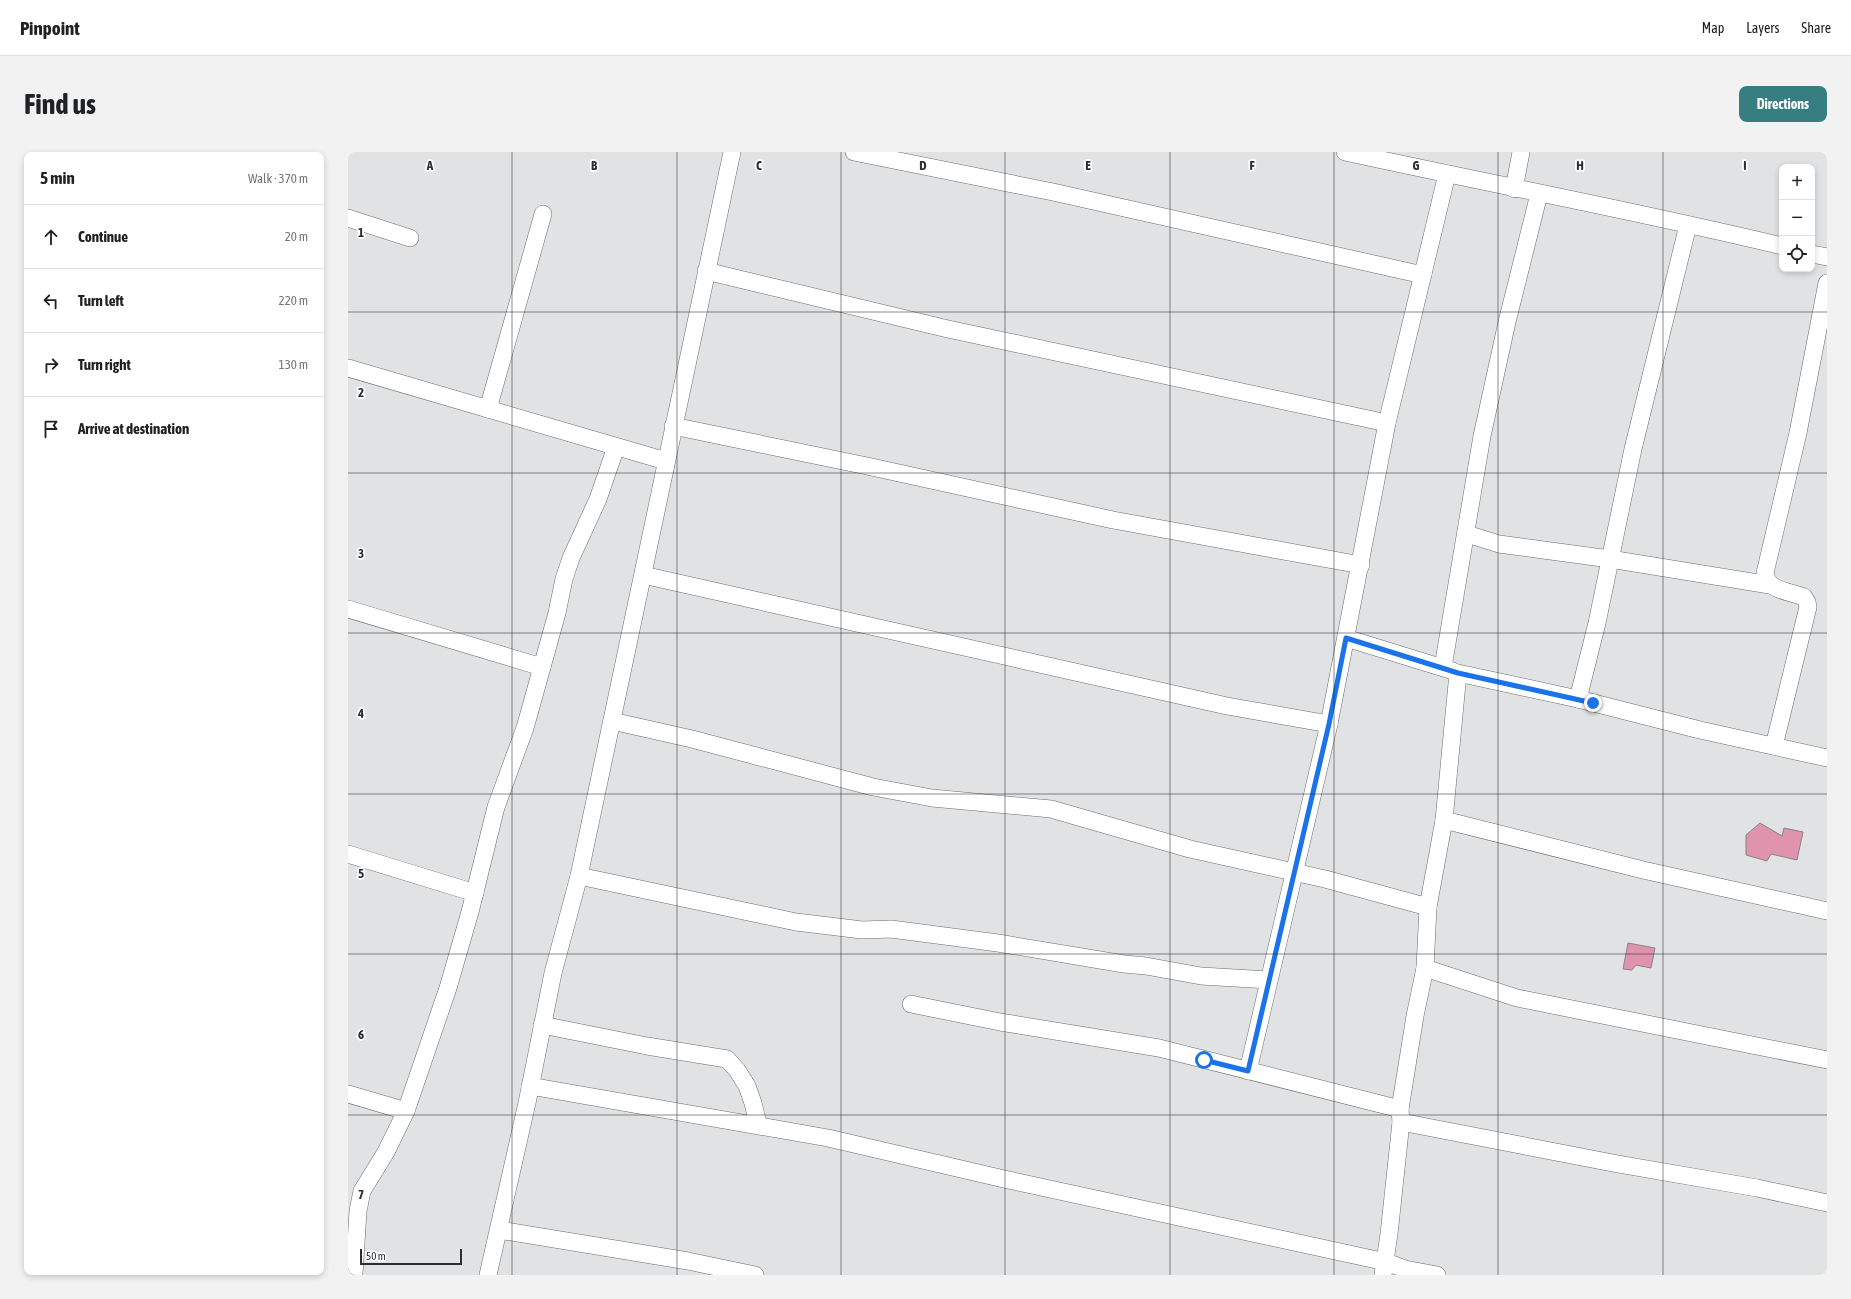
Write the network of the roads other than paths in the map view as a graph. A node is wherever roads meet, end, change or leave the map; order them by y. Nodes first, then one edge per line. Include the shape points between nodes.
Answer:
1 (732, 152) edge
2 (854, 152) edge
3 (1346, 152) edge
4 (1521, 152) edge
5 (1447, 174) junction
6 (1514, 189) junction
7 (1540, 194) junction
8 (543, 214) dead end
9 (348, 218) edge
10 (1688, 225) junction
11 (410, 238) dead end
12 (1779, 245) edge
13 (1815, 255) edge
14 (1827, 257) edge
15 (706, 271) junction
16 (1423, 275) junction
17 (1827, 283) edge
18 (348, 368) edge
19 (488, 409) junction
20 (1388, 423) junction
21 (673, 426) junction
22 (616, 447) junction
23 (666, 461) junction
24 (1467, 534) junction
25 (1610, 559) junction
26 (1361, 565) junction
27 (643, 575) junction
28 (1770, 586) junction
29 (348, 608) edge
30 (1346, 638) junction
31 (542, 667) junction
32 (1451, 670) junction
33 (1578, 699) junction
34 (612, 721) junction
35 (1329, 724) junction
36 (1774, 746) junction
37 (1827, 758) edge
38 (1444, 820) junction
39 (348, 854) edge
40 (1294, 872) junction
41 (579, 876) junction
42 (475, 893) junction
43 (1428, 906) junction
44 (1827, 911) edge
45 (1425, 968) junction
46 (1269, 980) junction
47 (911, 1004) dead end
48 (542, 1025) junction
49 (1827, 1060) edge
50 (1248, 1071) junction
51 (530, 1086) junction
52 (348, 1094) edge
53 (406, 1111) junction
54 (1400, 1116) junction
55 (758, 1124) junction
56 (1827, 1203) edge
57 (499, 1230) junction
58 (1385, 1268) edge
59 (354, 1275) edge
60 (488, 1275) edge
61 (755, 1275) edge
62 (1437, 1275) edge

1 - 15 street
2 - 16 street via 1076,197
3 - 5 street
4 - 6 street
5 - 6 street
5 - 16 street
6 - 7 street
7 - 10 street
7 - 24 street via 1507,322 1484,428
8 - 19 street
9 - 11 street
10 - 12 street
10 - 25 street
13 - 14 street
15 - 20 street via 948,329
15 - 21 street
16 - 20 street
17 - 28 street via 1798,433 1765,573
18 - 19 street
19 - 22 street
20 - 26 street
21 - 23 street
21 - 26 street via 1113,520
22 - 23 street
22 - 31 street via 598,499 566,572
23 - 27 street
24 - 25 street via 1499,544
24 - 32 street
25 - 28 street
25 - 33 street
26 - 30 street
27 - 34 street
27 - 35 street via 1227,706
28 - 36 street via 1804,597 1808,607
29 - 31 street
30 - 32 street
30 - 35 street
31 - 42 street via 525,728 496,807
32 - 33 street
32 - 38 street
33 - 36 street
34 - 40 street via 692,739 873,787 932,798 1051,809 1190,849
34 - 41 street
35 - 40 street
36 - 37 street
38 - 43 street
38 - 44 street via 1651,872
39 - 42 street
40 - 43 street
40 - 46 street
41 - 46 street via 796,922 862,930 891,929 998,942 1201,976
41 - 48 street via 553,972
42 - 53 street via 448,988
43 - 45 street
45 - 49 street via 1517,998
45 - 54 street
46 - 50 street
47 - 50 street via 1000,1022 1159,1048
48 - 51 street
48 - 55 street via 727,1059 747,1086
50 - 54 street
51 - 55 street via 694,1116
51 - 57 street
52 - 53 street
53 - 59 street via 386,1152 362,1191 358,1211
54 - 56 street via 1618,1164
54 - 58 street
55 - 58 street via 828,1138
57 - 60 street
57 - 61 street via 688,1261
58 - 62 street via 1405,1268

